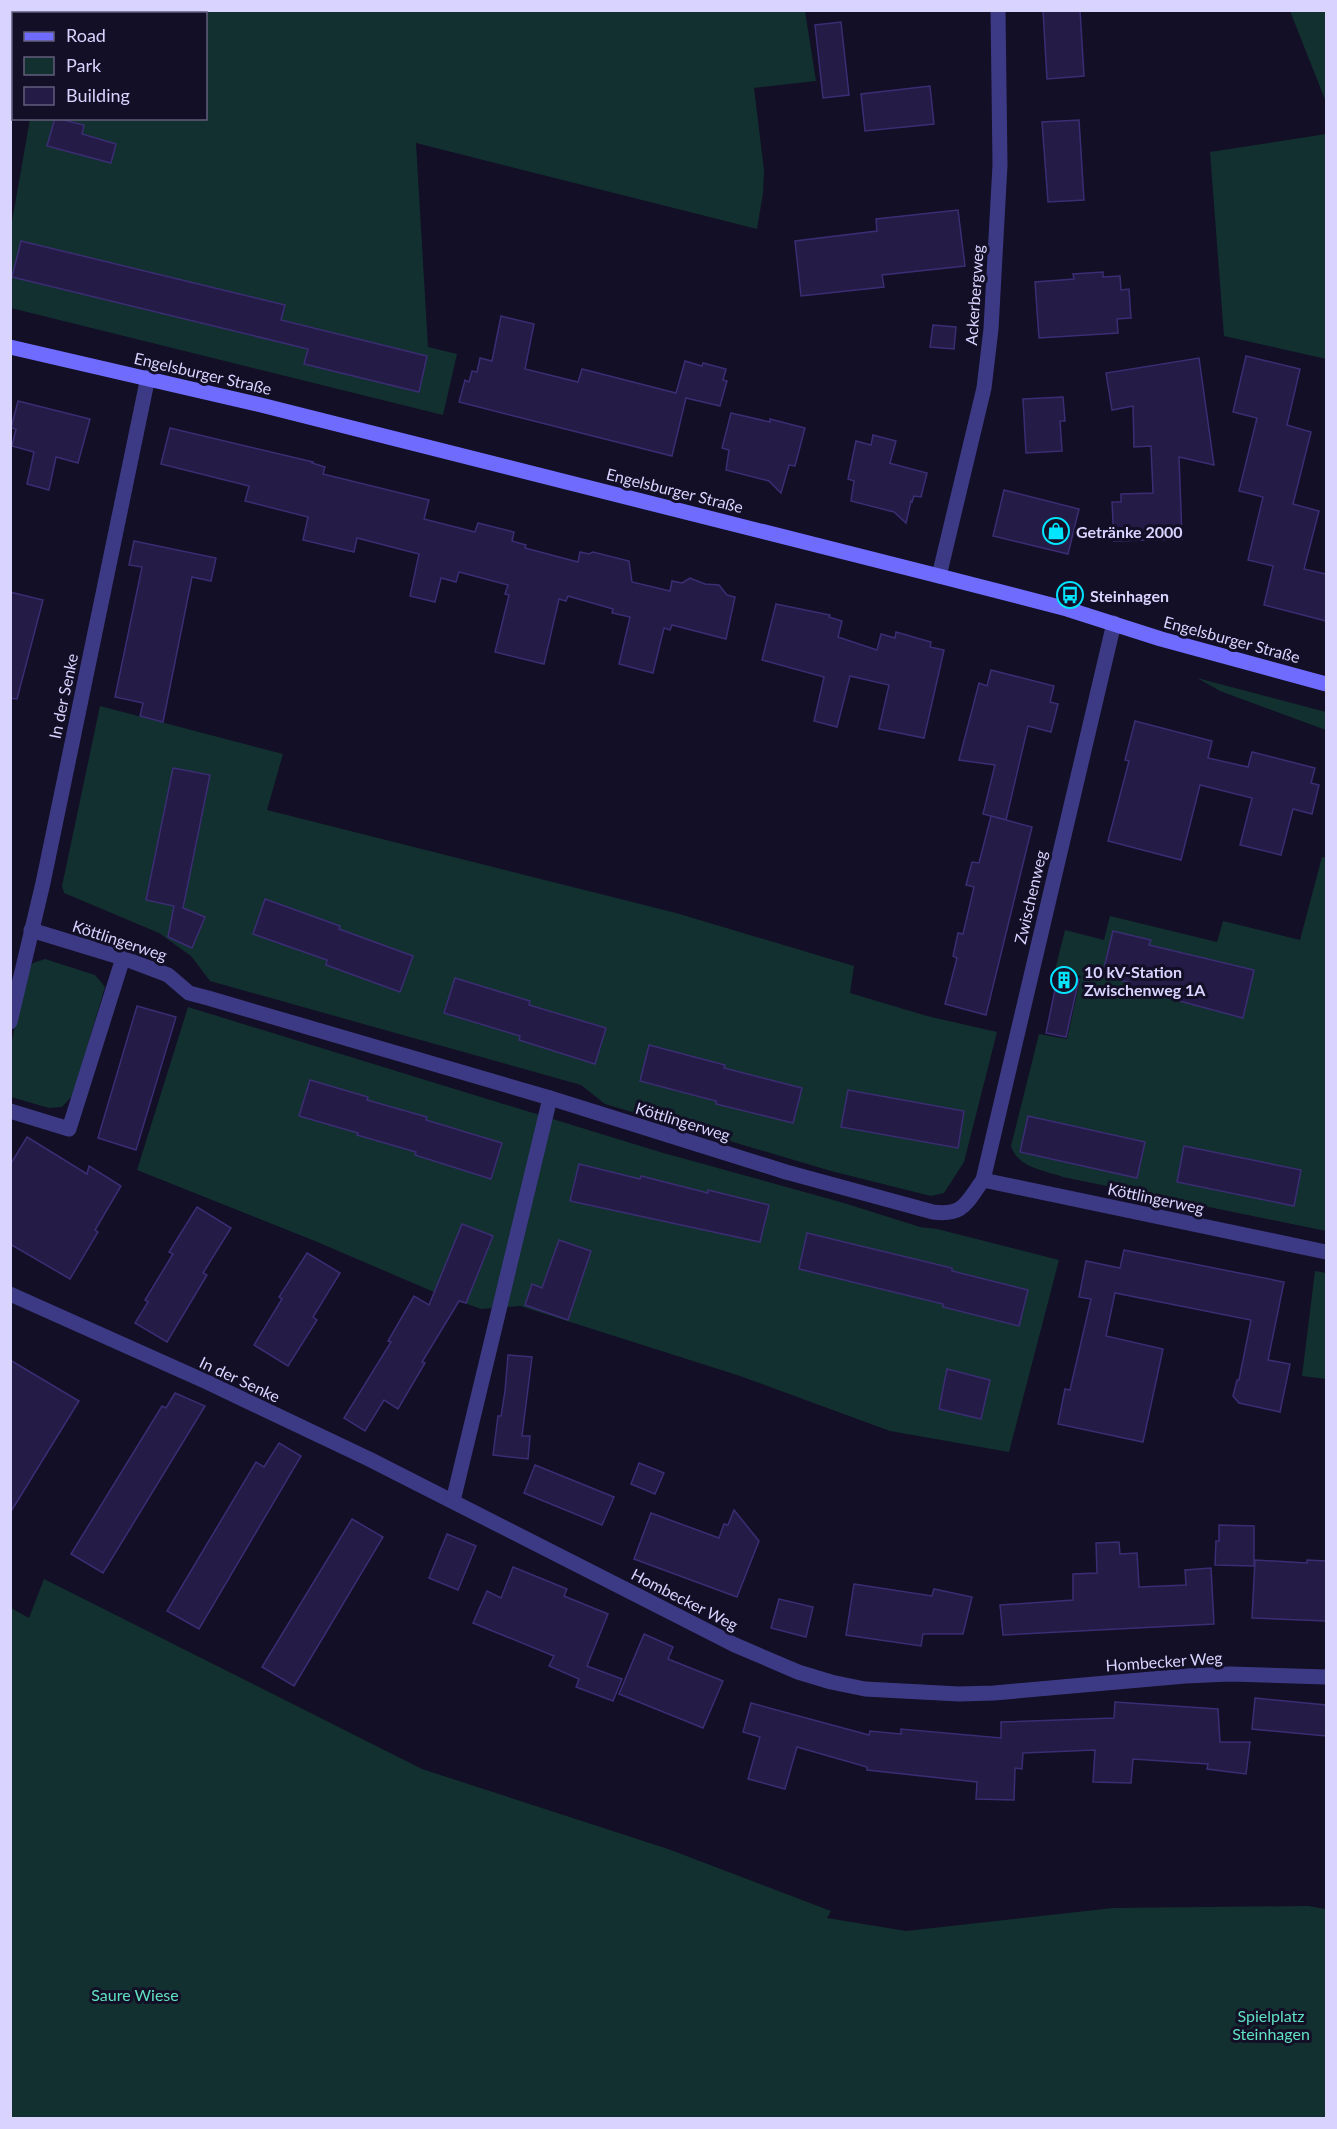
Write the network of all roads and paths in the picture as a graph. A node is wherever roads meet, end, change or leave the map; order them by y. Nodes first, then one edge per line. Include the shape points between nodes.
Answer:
1 (998, 10) edge
2 (10, 347) edge
3 (147, 377) junction
4 (939, 576) junction
5 (1114, 622) junction
6 (1326, 684) edge
7 (31, 930) junction
8 (123, 958) junction
9 (10, 1022) edge
10 (550, 1098) junction
11 (10, 1111) edge
12 (983, 1180) junction
13 (1326, 1251) edge
14 (10, 1294) edge
15 (453, 1501) junction
16 (1326, 1677) edge

1 - 4 street, Ackerbergweg via 1000,165 988,352 984,388
2 - 3 street, Engelsburger Straße
3 - 4 street, Engelsburger Straße
3 - 7 street, In der Senke
4 - 5 street, Engelsburger Straße
5 - 6 street, Engelsburger Straße via 1161,639
5 - 12 street, Zwischenweg
7 - 8 street, Köttlingerweg
7 - 9 street, In der Senke
8 - 10 street, Köttlingerweg via 168,975 189,993
8 - 11 street via 69,1129
10 - 12 street, Köttlingerweg via 786,1172 933,1212 948,1214 962,1208
10 - 15 street
12 - 13 street, Köttlingerweg
14 - 15 street, In der Senke via 229,1393
15 - 16 street, Hombecker Weg via 735,1645 798,1672 853,1687 959,1694 1219,1675

